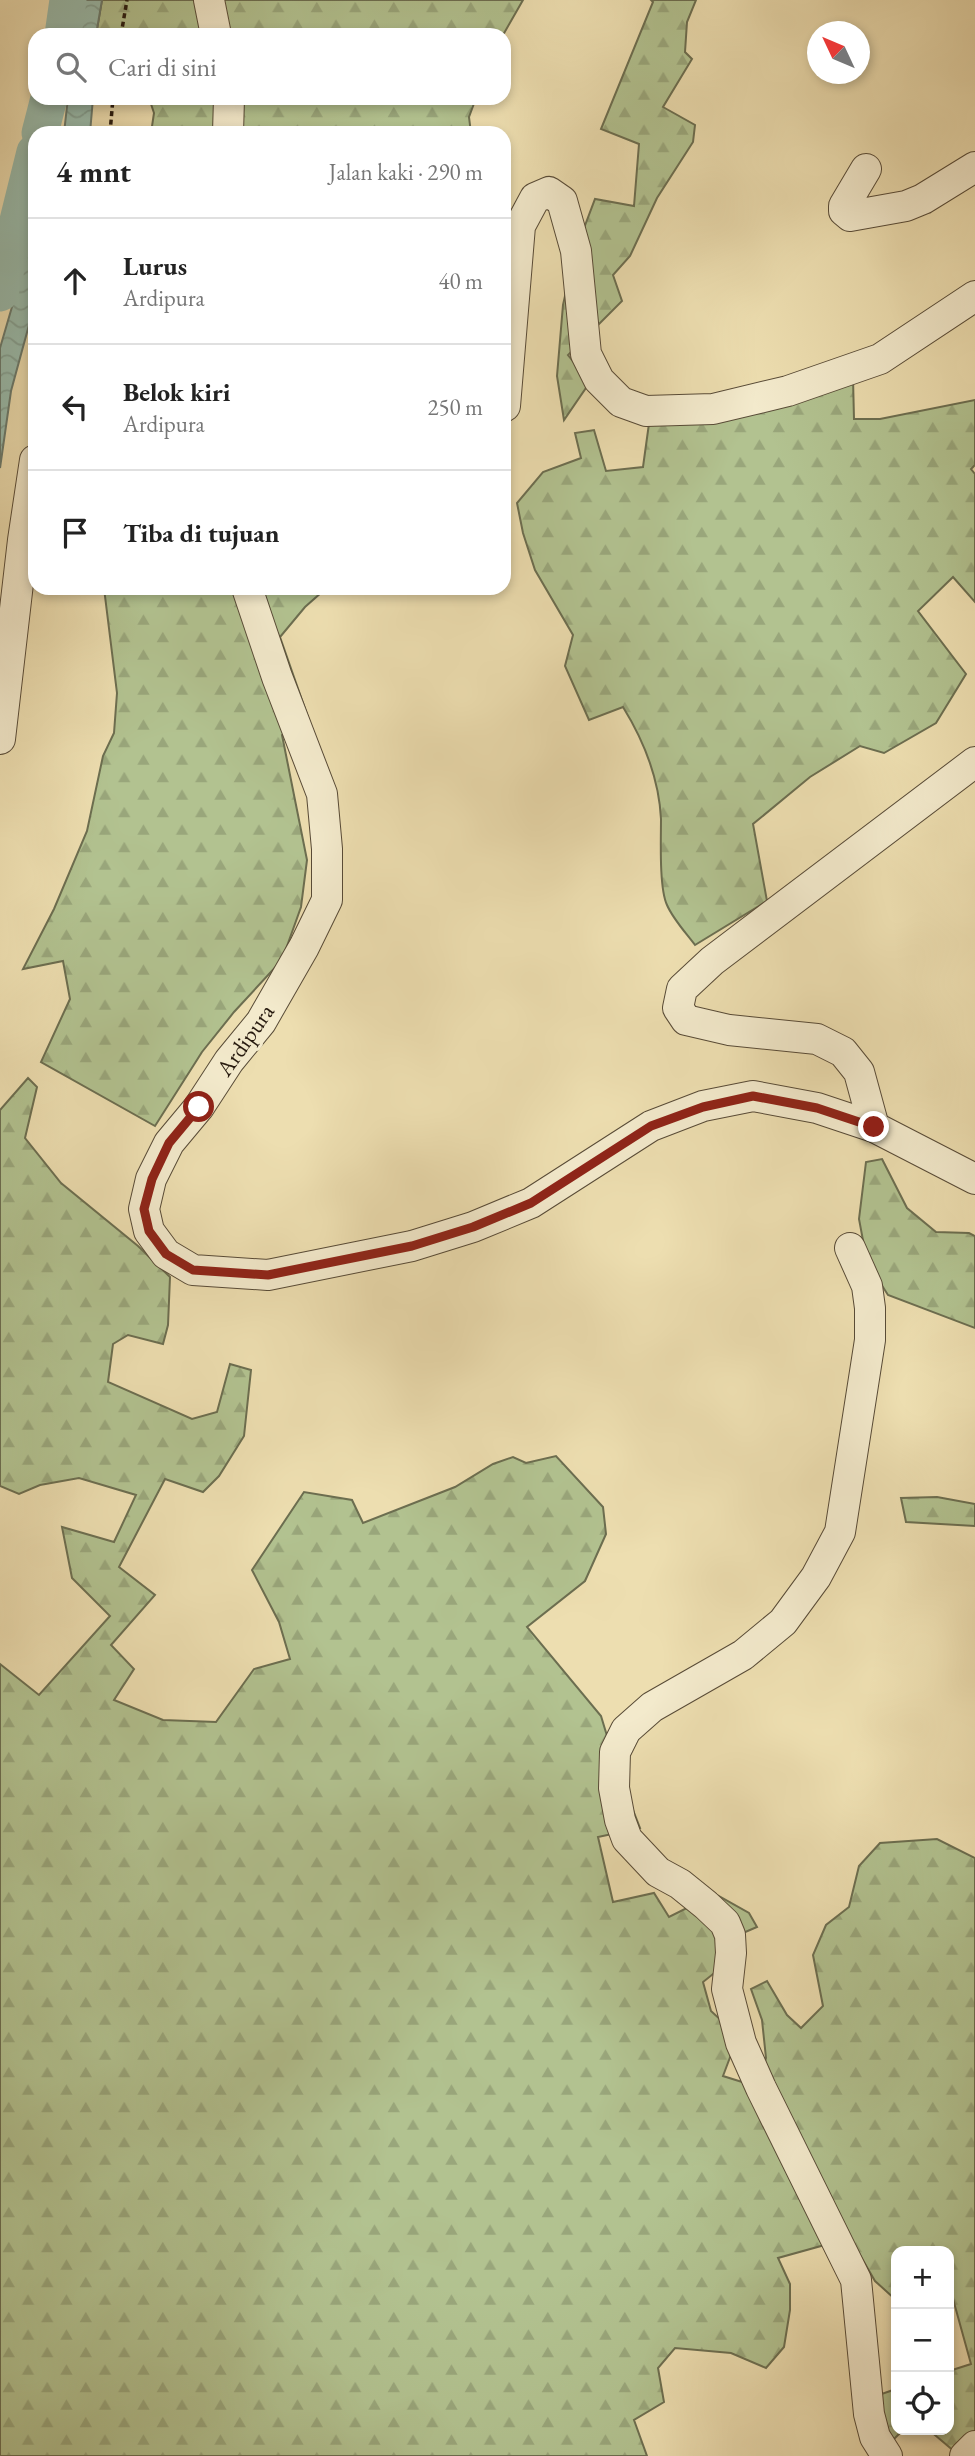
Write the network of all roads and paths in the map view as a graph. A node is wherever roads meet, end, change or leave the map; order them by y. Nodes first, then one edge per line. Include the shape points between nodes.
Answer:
1 (127, 0) edge
2 (209, 0) edge
3 (122, 28) edge
4 (215, 28) edge
5 (112, 105) edge
6 (229, 105) edge
7 (111, 126) edge
8 (228, 126) edge
9 (975, 167) edge
10 (866, 169) dead end
11 (975, 296) edge
12 (511, 334) edge
13 (28, 507) edge
14 (249, 595) edge
15 (7, 622) edge
16 (0, 739) edge
17 (975, 762) edge
18 (874, 1127) junction
19 (975, 1179) edge
20 (850, 1248) dead end
21 (975, 2446) edge
22 (887, 2456) edge
23 (965, 2456) edge

1 - 3 path
2 - 4 street
5 - 7 path
6 - 8 street
9 - 10 street via 923,199 850,216 844,206
11 - 12 street via 880,359 788,391 713,409 646,411 621,402 599,380 586,355 576,251 562,201 549,192 535,198 520,226
13 - 15 street
14 - 18 street, Ardipura via 322,794 327,900 261,1023 169,1143 152,1179 144,1209 149,1231 166,1254 193,1270 268,1275 412,1246 531,1203 651,1126 703,1107 753,1096 817,1108
15 - 16 street
17 - 18 street via 712,961 682,989 678,1008 686,1020 729,1030 817,1039 843,1052 859,1072
18 - 19 street, Ardipura
20 - 22 street via 867,1286 870,1340 840,1532 816,1577 783,1622 743,1655 652,1707 626,1730 615,1752 614,1788 628,1839 658,1872 680,1884 725,1923 730,1935 727,1989 741,2043 856,2280 869,2414 875,2437
21 - 23 street

